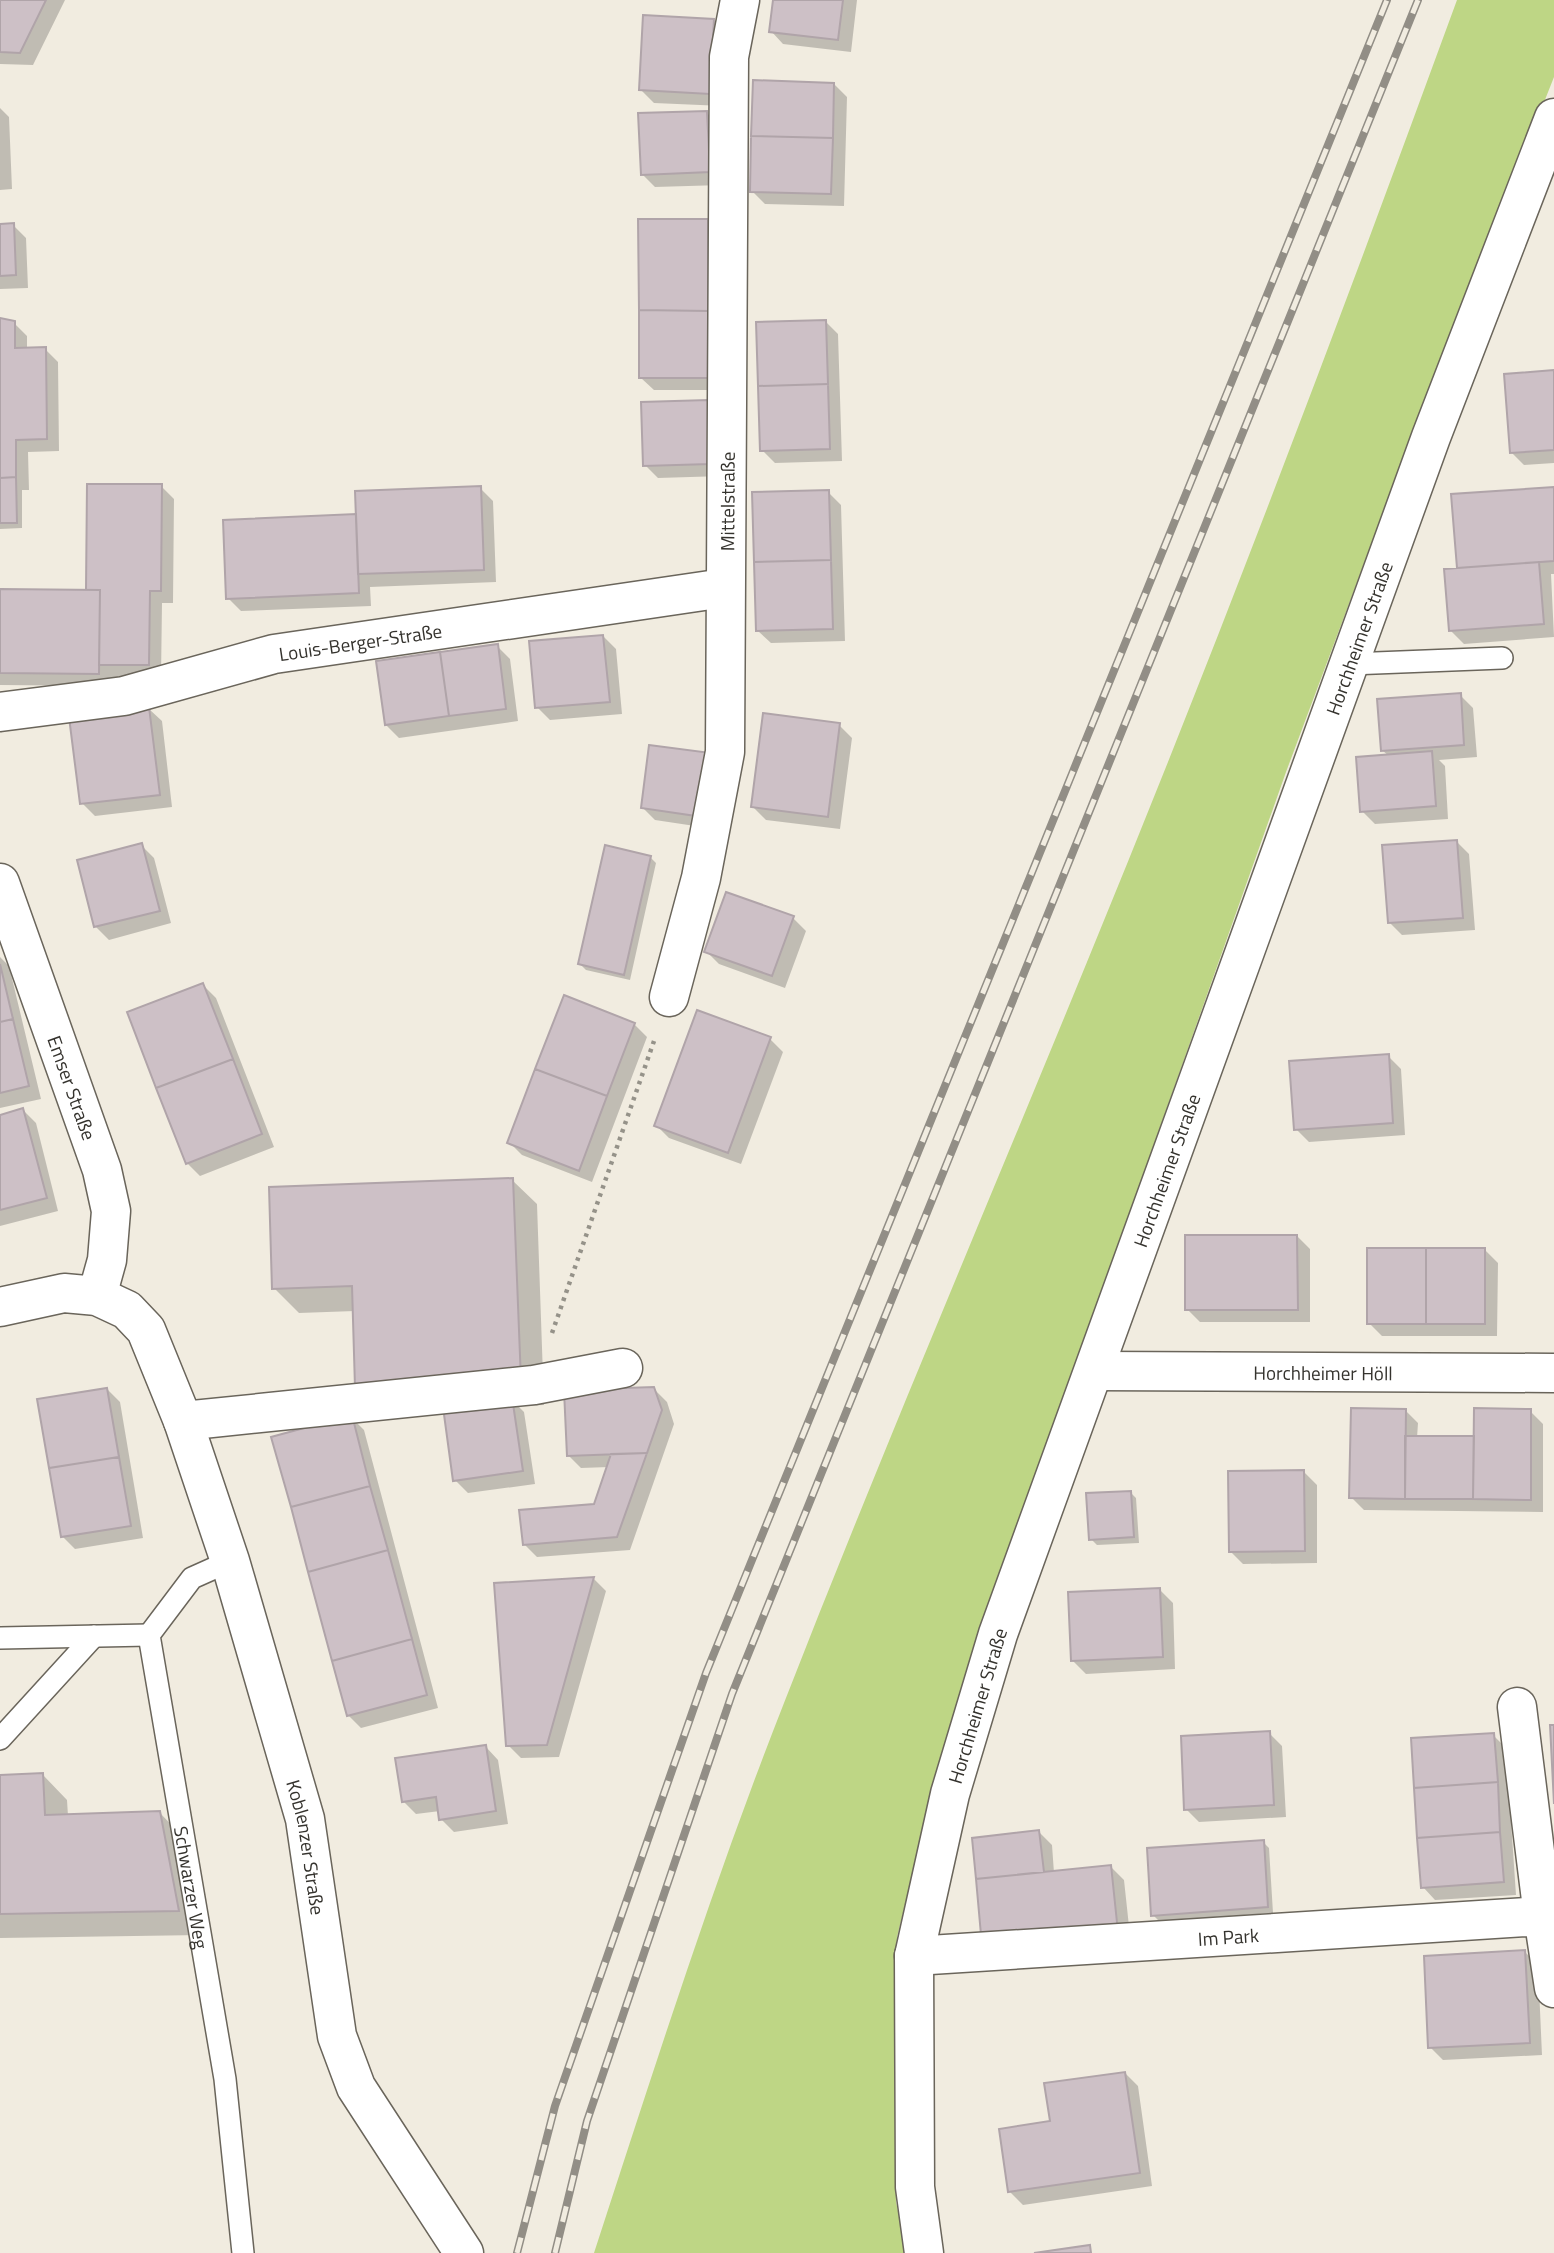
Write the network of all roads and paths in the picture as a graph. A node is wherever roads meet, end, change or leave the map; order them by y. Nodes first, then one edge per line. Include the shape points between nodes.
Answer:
1 (740, 0) edge
2 (1554, 118) edge
3 (724, 588) junction
4 (1502, 658) dead end
5 (1350, 664) junction
6 (0, 712) edge
7 (0, 883) edge
8 (669, 997) joint
9 (97, 1296) junction
10 (0, 1307) edge
11 (623, 1368) dead end
12 (1094, 1371) junction
13 (1554, 1374) edge
14 (534, 1385) junction
15 (183, 1421) junction
16 (230, 1561) junction
17 (149, 1635) junction
18 (94, 1636) junction
19 (0, 1638) edge
20 (1517, 1707) dead end
21 (0, 1739) edge
22 (1543, 1916) junction
23 (914, 1956) junction
24 (1554, 1988) edge
25 (243, 2253) edge
26 (464, 2253) edge
27 (924, 2253) edge

1 - 3 street, Mittelstraße via 729,57
2 - 5 street, Horchheimer Straße via 1431,437
3 - 6 street, Louis-Berger-Straße via 274,654 124,696
3 - 8 street, Mittelstraße via 725,752 701,878
4 - 5 lane
5 - 12 street, Horchheimer Straße
7 - 9 street, Emser Straße via 102,1170 111,1211 107,1259
8 - 14 path
9 - 10 street via 64,1293
9 - 15 street, Koblenzer Straße via 127,1310 146,1330
11 - 14 street
12 - 13 street, Horchheimer Höll
12 - 23 street, Horchheimer Straße via 998,1634 950,1794
14 - 15 street
15 - 16 street, Koblenzer Straße
16 - 17 lane via 192,1578
16 - 26 street, Koblenzer Straße via 305,1819 337,2036 356,2087
17 - 18 lane
17 - 25 lane, Schwarzer Weg via 225,2079
18 - 19 lane
18 - 21 lane
20 - 22 street
22 - 23 street, Im Park
22 - 24 street
23 - 27 street, Horchheimer Straße via 915,2187

